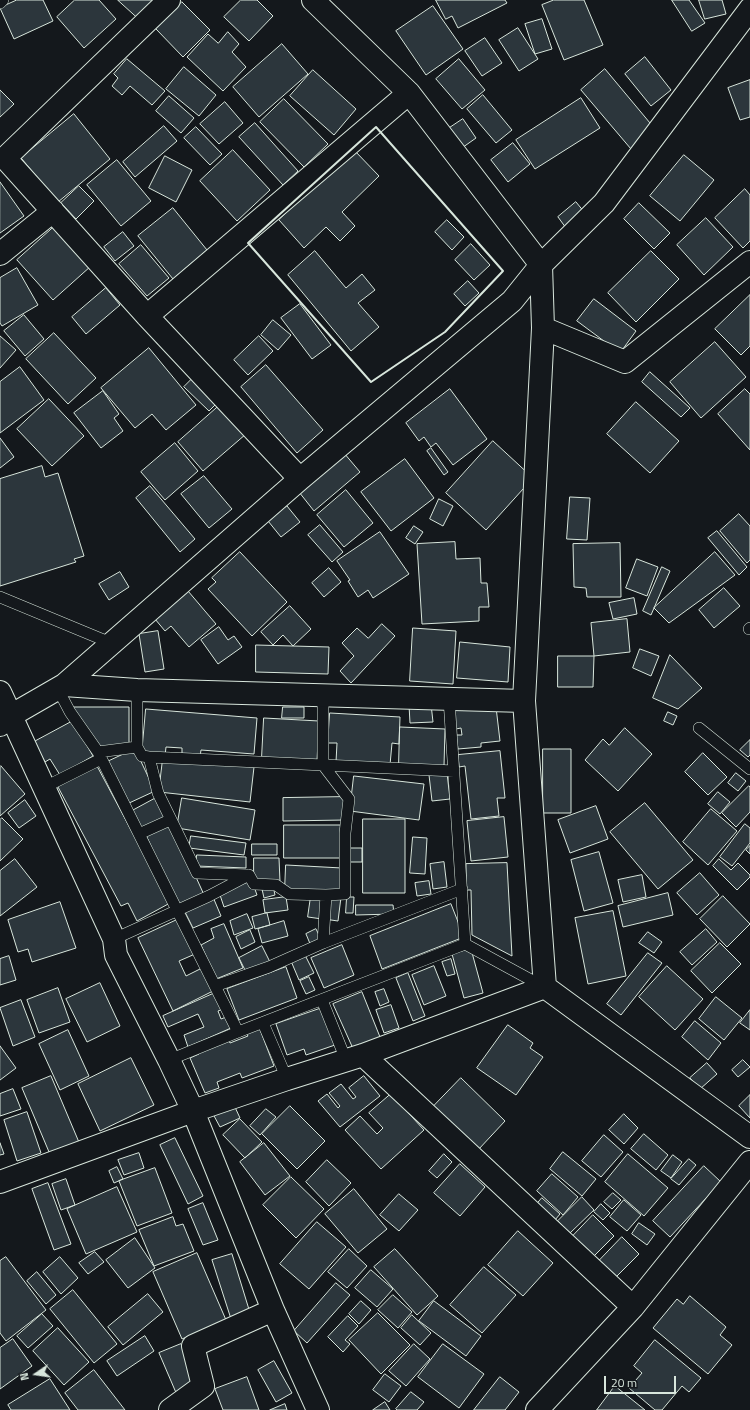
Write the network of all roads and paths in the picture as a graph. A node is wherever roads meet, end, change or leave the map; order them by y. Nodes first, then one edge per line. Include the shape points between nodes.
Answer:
1 (3, 0) edge
2 (169, 0) edge
3 (313, 0) edge
4 (0, 3) edge
5 (750, 9) edge
6 (409, 92) junction
7 (54, 211) junction
8 (0, 254) edge
9 (750, 262) edge
10 (541, 265) junction
11 (147, 316) junction
12 (543, 328) junction
13 (300, 479) junction
14 (0, 597) edge
15 (111, 643) junction
16 (64, 685) junction
17 (137, 690) junction
18 (0, 692) edge
19 (323, 695) junction
20 (449, 699) junction
21 (524, 701) junction
22 (6, 720) edge
23 (699, 728) dead end
24 (137, 747) junction
25 (100, 756) junction
26 (149, 757) junction
27 (323, 765) junction
28 (750, 769) edge
29 (454, 771) junction
30 (45, 787) junction
31 (170, 820) junction
32 (139, 834) junction
33 (249, 875) junction
34 (462, 889) junction
35 (326, 895) junction
36 (178, 911) junction
37 (114, 939) junction
38 (323, 943) junction
39 (465, 944) junction
40 (215, 986) junction
41 (545, 988) junction
42 (322, 1000) junction
43 (263, 1023) junction
44 (238, 1032) junction
45 (354, 1057) junction
46 (169, 1060) junction
47 (286, 1079) junction
48 (192, 1111) junction
49 (750, 1137) edge
50 (750, 1162) edge
51 (0, 1182) edge
52 (632, 1307) junction
53 (273, 1310) junction
54 (170, 1410) edge
55 (318, 1410) edge
56 (537, 1410) edge

1 - 4 lane
2 - 7 street via 5,158
3 - 6 street
5 - 10 street via 604,203
6 - 10 street
6 - 11 street
7 - 8 street
7 - 11 street
9 - 12 street via 625,362
10 - 12 street
10 - 13 street via 512,301
11 - 13 street
12 - 21 street
13 - 15 street
14 - 15 lane
15 - 16 street
16 - 17 street
16 - 22 street
16 - 25 lane via 60,696
17 - 19 street
17 - 24 lane
18 - 22 street
19 - 20 street
19 - 27 lane
20 - 21 street
20 - 29 lane
21 - 41 street
22 - 30 street
23 - 28 lane
24 - 25 lane
24 - 26 lane via 142,756
25 - 30 lane
25 - 32 lane
26 - 27 lane
26 - 31 lane via 158,793
27 - 29 lane
27 - 35 lane via 349,799 345,833 345,894
29 - 34 lane
30 - 37 street
31 - 32 lane
31 - 33 lane via 197,873
32 - 36 lane
33 - 35 lane via 254,884 276,885 289,894
33 - 36 lane
34 - 38 lane
34 - 39 lane
35 - 38 lane
36 - 37 lane
36 - 40 lane
37 - 46 street via 116,955
38 - 40 lane via 269,967
39 - 41 lane
39 - 42 lane
40 - 44 lane
41 - 45 street
41 - 49 street
42 - 43 lane
42 - 45 lane
43 - 44 lane
43 - 47 lane
44 - 46 lane
45 - 47 street
45 - 52 street
46 - 48 street
47 - 48 street
48 - 51 street
48 - 53 street
50 - 52 street
52 - 56 street
53 - 54 street via 193,1346 203,1386
53 - 55 street

